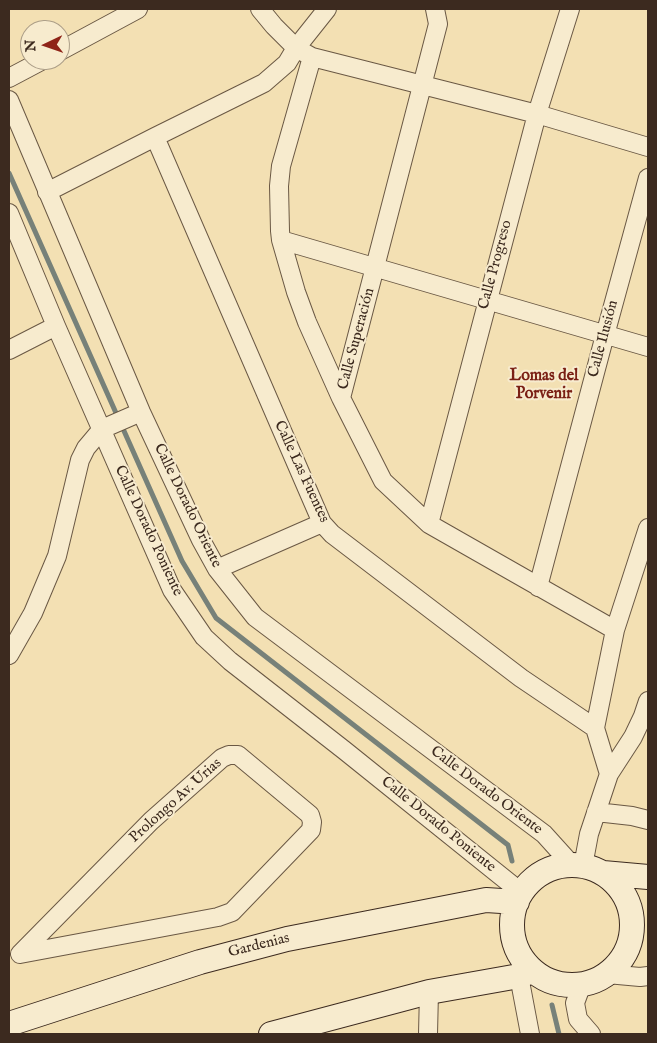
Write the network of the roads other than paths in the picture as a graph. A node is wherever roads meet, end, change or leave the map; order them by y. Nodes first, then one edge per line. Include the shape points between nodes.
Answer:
1 (138, 9) edge
2 (260, 9) edge
3 (327, 9) edge
4 (435, 9) edge
5 (570, 9) edge
6 (70, 46) edge
7 (296, 48) junction
8 (312, 57) junction
9 (24, 70) edge
10 (9, 78) edge
11 (422, 84) junction
12 (9, 100) edge
13 (537, 114) junction
14 (155, 137) junction
15 (648, 147) edge
16 (648, 178) edge
17 (47, 192) junction
18 (9, 213) edge
19 (282, 240) junction
20 (375, 268) junction
21 (487, 300) junction
22 (56, 326) junction
23 (605, 335) junction
24 (648, 347) edge
25 (9, 350) edge
26 (341, 398) junction
27 (136, 414) junction
28 (105, 428) junction
29 (322, 523) junction
30 (429, 524) junction
31 (648, 528) edge
32 (217, 569) junction
33 (538, 587) junction
34 (615, 630) junction
35 (9, 655) edge
36 (648, 701) edge
37 (595, 728) junction
38 (608, 774) junction
39 (596, 812) junction
40 (648, 820) edge
41 (586, 868) junction
42 (648, 877) edge
43 (520, 897) junction
44 (648, 934) edge
45 (14, 956) edge
46 (614, 968) junction
47 (526, 974) junction
48 (648, 976) edge
49 (582, 984) junction
50 (429, 992) junction
51 (9, 1024) edge
52 (271, 1034) edge
53 (428, 1034) edge
54 (530, 1034) edge
55 (591, 1034) edge

1 - 6 street
2 - 7 street
3 - 7 street
4 - 11 street, Calle Superación via 438,24
5 - 13 street, Calle Progreso
7 - 8 street
7 - 14 street via 287,63 264,83
8 - 11 street
8 - 19 street via 281,166 279,210
9 - 10 street
11 - 13 street
11 - 20 street, Calle Superación
12 - 17 street, Calle Dorado Oriente
13 - 15 street
13 - 21 street, Calle Progreso
14 - 17 street
14 - 29 street, Calle Las Fuentes
16 - 23 street, Calle Ilusión
17 - 27 street, Calle Dorado Oriente
18 - 22 street, Calle Dorado Poniente
19 - 20 street
19 - 26 street via 307,322
20 - 21 street
20 - 26 street, Calle Superación
21 - 23 street
21 - 30 street, Calle Progreso
22 - 25 street
22 - 28 street, Calle Dorado Poniente
23 - 24 street
23 - 33 street, Calle Ilusión
26 - 30 street, Calle Superación via 383,481
27 - 28 street
27 - 32 street, Calle Dorado Oriente
28 - 35 street via 86,448 80,460 57,556 33,613
28 - 43 street, Calle Dorado Poniente via 172,590 204,637
29 - 32 street
29 - 37 street, Calle Las Fuentes via 332,534 521,678
30 - 33 street, Calle Superación
31 - 34 street
32 - 41 street, Calle Dorado Oriente via 255,617
33 - 34 street, Calle Superación
34 - 37 street
36 - 38 street via 632,737
37 - 38 street
38 - 39 street
39 - 40 street
39 - 41 street via 588,834
41 - 42 street
41 - 43 street via 562,866 543,873 528,885
41 - 46 street via 617,885 627,900 632,918 631,936
43 - 47 street via 512,922 515,944
43 - 51 street, Gardenias via 486,900 287,939 200,962
44 - 46 street
45 - 45 street, Prolongo Av. Urias via 227,915 311,830 310,815 238,754 222,758 151,821
46 - 48 street via 640,977
46 - 49 street
47 - 49 street via 565,985
47 - 50 street
47 - 54 street
49 - 55 street via 574,1003 578,1020
50 - 52 street
50 - 53 street

